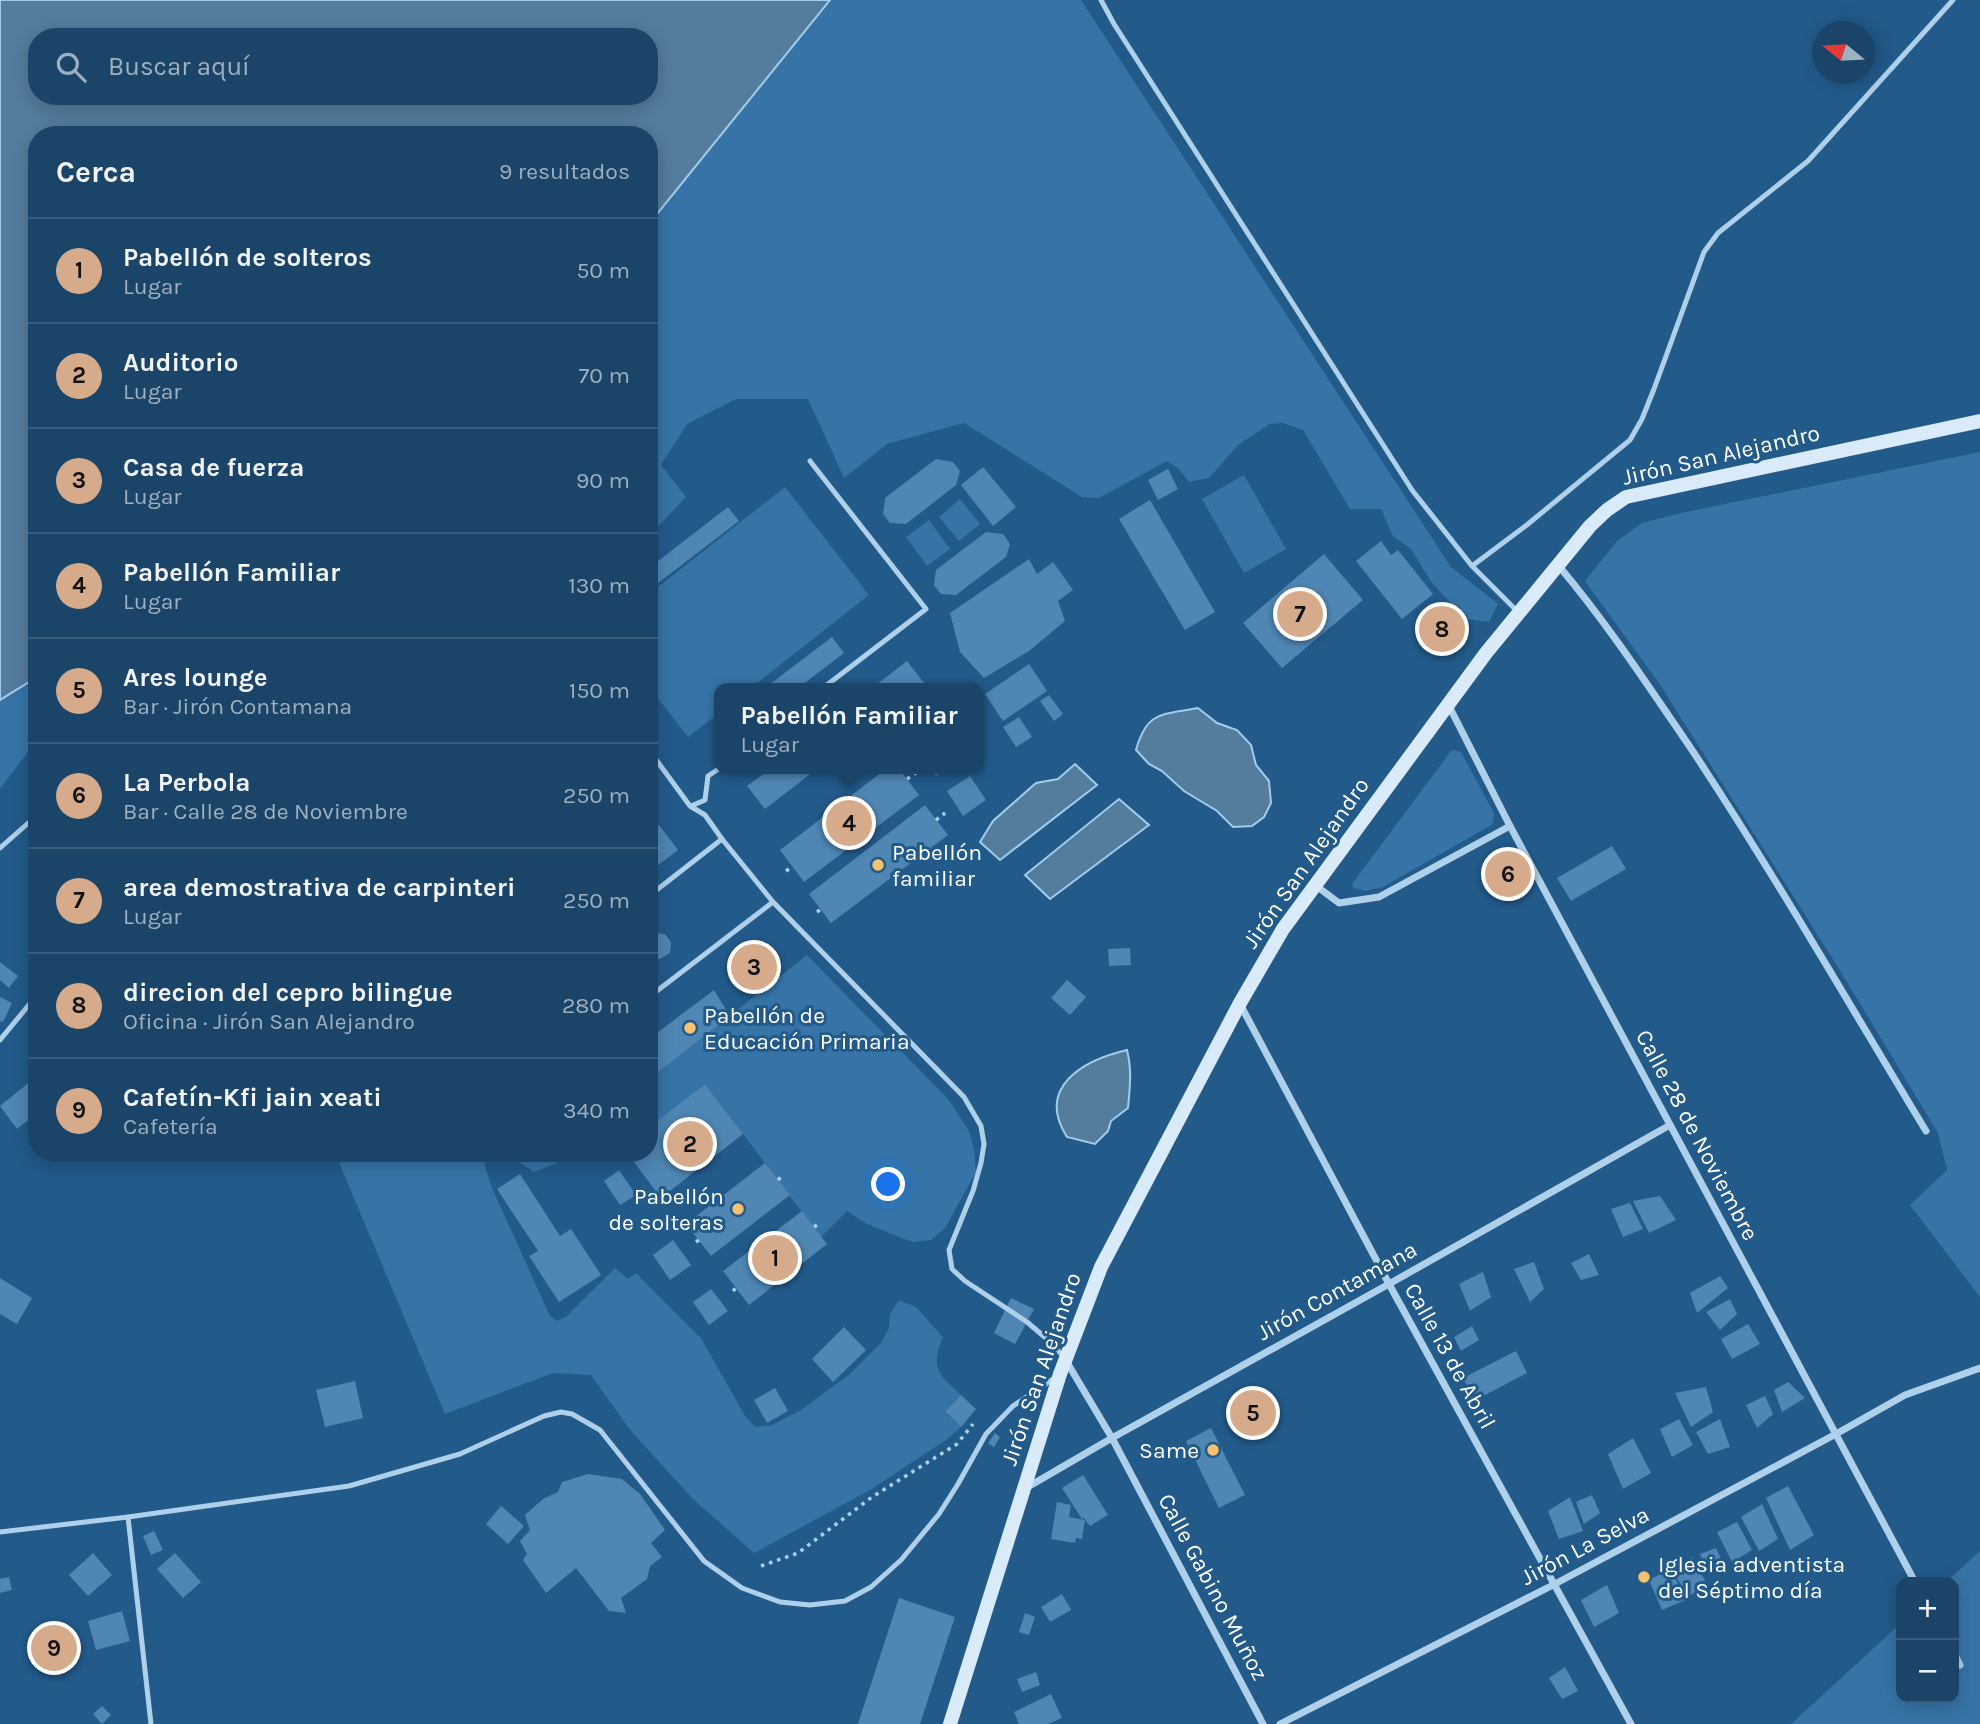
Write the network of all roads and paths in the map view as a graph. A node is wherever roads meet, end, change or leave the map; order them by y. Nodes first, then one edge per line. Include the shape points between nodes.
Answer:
1 (1101, 0) edge
2 (1953, 0) edge
3 (1980, 421) edge
4 (810, 461) dead end
5 (1558, 565) junction
6 (1472, 566) junction
7 (1519, 613) junction
8 (828, 683) edge
9 (1448, 705) junction
10 (658, 762) edge
11 (714, 772) edge
12 (914, 774) edge
13 (907, 779) dead end
14 (690, 806) junction
15 (945, 813) dead end
16 (936, 820) dead end
17 (28, 823) edge
18 (1510, 826) junction
19 (722, 839) junction
20 (0, 848) edge
21 (792, 867) dead end
22 (786, 871) dead end
23 (1315, 886) junction
24 (658, 889) edge
25 (773, 902) junction
26 (658, 989) edge
27 (1240, 1003) junction
28 (28, 1006) edge
29 (0, 1040) edge
30 (1670, 1125) junction
31 (1926, 1131) dead end
32 (1389, 1284) junction
33 (1065, 1358) junction
34 (1980, 1368) edge
35 (1060, 1374) junction
36 (972, 1424) dead end
37 (1836, 1434) junction
38 (1112, 1438) junction
39 (1022, 1490) junction
40 (128, 1517) junction
41 (0, 1532) edge
42 (761, 1566) dead end
43 (1912, 1577) edge
44 (1553, 1585) junction
45 (151, 1724) edge
46 (950, 1724) edge
47 (1264, 1724) edge
48 (1280, 1724) edge
49 (1631, 1724) edge

1 - 6 lane via 1412,490
2 - 6 lane via 1808,161 1718,233 1704,252 1654,389 1630,440
3 - 5 street, Jirón San Alejandro via 1626,497 1590,526
4 - 8 lane via 926,608
5 - 7 street, Jirón San Alejandro
5 - 31 street via 1587,598 1729,807
6 - 7 lane
7 - 9 street, Jirón San Alejandro
9 - 18 street, Calle 28 de Noviembre
9 - 23 street, Jirón San Alejandro
10 - 14 lane
11 - 14 lane via 708,776 705,800
12 - 13 path
14 - 19 lane via 705,815
15 - 16 path
17 - 20 lane
18 - 23 street via 1379,897 1339,903
18 - 30 street, Calle 28 de Noviembre
19 - 24 lane
19 - 25 lane
21 - 22 path
23 - 27 street, Jirón San Alejandro via 1283,929
25 - 26 lane
25 - 33 lane via 964,1097 981,1126 985,1144 950,1250 952,1269 1027,1322
27 - 32 street, Calle 13 de Abril
27 - 33 street, Jirón San Alejandro via 1101,1267
28 - 29 lane
30 - 32 street, Jirón Contamana
30 - 37 street, Calle 28 de Noviembre
32 - 38 street, Jirón Contamana
32 - 44 street, Calle 13 de Abril
33 - 35 street, Jirón San Alejandro
33 - 38 street, Calle Gabino Muñoz
34 - 37 street, Jirón La Selva via 1905,1395
35 - 39 street, Jirón San Alejandro
35 - 40 lane via 1013,1406 986,1434 939,1514 901,1560 871,1587 845,1601 779,1602 742,1588 704,1561 600,1430 561,1412 460,1454 349,1486
36 - 42 path via 957,1444 872,1497 798,1553
37 - 43 street, Calle 28 de Noviembre
37 - 44 street, Jirón La Selva
38 - 39 street, Jirón Contamana
38 - 47 street, Calle Gabino Muñoz
39 - 46 street, Jirón San Alejandro
40 - 41 lane
40 - 45 lane
44 - 48 street, Jirón La Selva
44 - 49 street, Calle 13 de Abril

